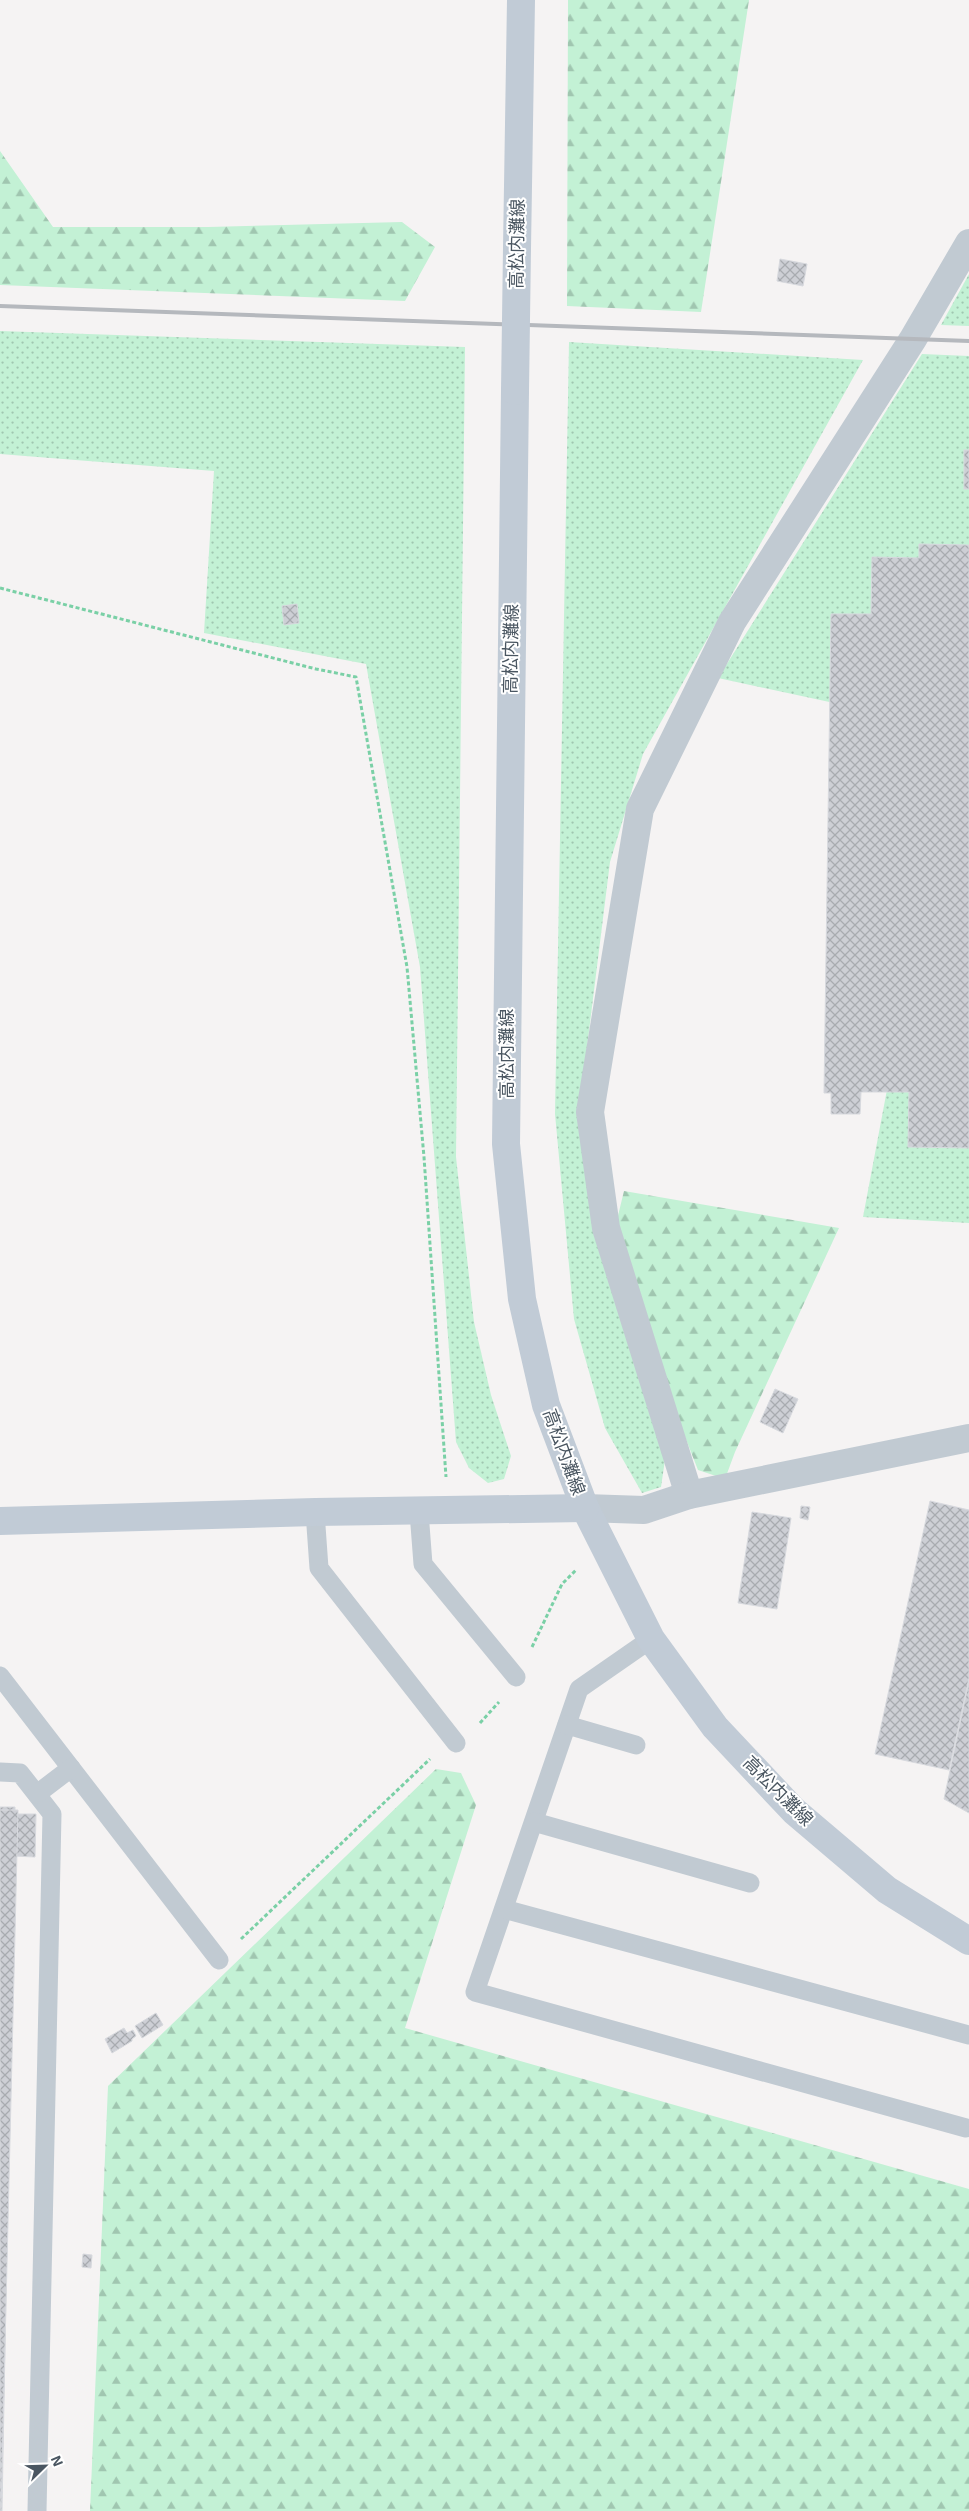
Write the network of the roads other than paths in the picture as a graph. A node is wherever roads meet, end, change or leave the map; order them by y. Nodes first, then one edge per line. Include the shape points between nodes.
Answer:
1 (521, 0) edge
2 (969, 243) edge
3 (969, 1438) edge
4 (689, 1495) junction
5 (585, 1508) junction
6 (316, 1512) junction
7 (419, 1512) junction
8 (0, 1521) edge
9 (651, 1639) junction
10 (0, 1676) edge
11 (516, 1677) road end
12 (567, 1725) junction
13 (456, 1743) road end
14 (636, 1745) dead end
15 (71, 1768) junction
16 (0, 1772) edge
17 (37, 1794) junction
18 (534, 1822) junction
19 (750, 1884) dead end
20 (504, 1909) junction
21 (969, 1941) edge
22 (219, 1960) road end
23 (969, 2035) edge
24 (966, 2128) dead end
25 (36, 2511) edge

1 - 5 main road, 高松内灘線, bridge via 506,1144 522,1299 546,1405
2 - 4 street via 913,339 732,622 640,809 590,1112 606,1228
3 - 4 street
4 - 5 street via 644,1510
5 - 7 main road
5 - 9 main road, 高松内灘線
6 - 7 main road
6 - 8 main road
6 - 13 lane via 319,1568
7 - 11 lane via 423,1564
9 - 12 lane via 579,1689
9 - 21 main road, 高松内灘線 via 715,1726 794,1810 886,1890
10 - 15 lane
12 - 14 lane
12 - 18 lane
15 - 17 lane
15 - 22 lane
16 - 17 lane via 20,1773
17 - 25 lane via 52,1814
18 - 19 lane
18 - 20 lane
20 - 23 lane
20 - 24 lane via 475,1992

